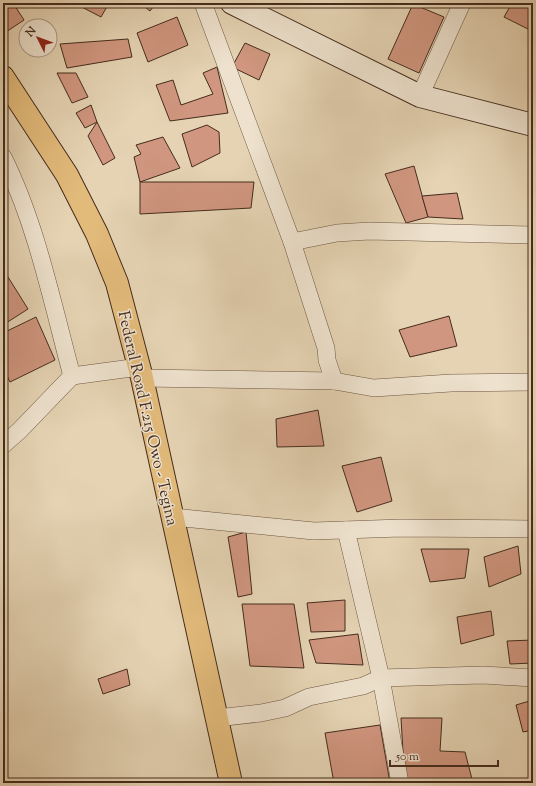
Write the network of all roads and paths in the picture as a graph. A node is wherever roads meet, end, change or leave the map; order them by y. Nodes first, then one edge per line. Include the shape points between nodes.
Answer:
1 (203, 3) edge
2 (232, 3) edge
3 (462, 3) edge
4 (3, 77) edge
5 (420, 96) junction
6 (533, 124) edge
7 (3, 157) edge
8 (533, 235) edge
9 (292, 242) junction
10 (140, 372) junction
11 (72, 376) junction
12 (334, 381) junction
13 (533, 382) edge
14 (3, 445) edge
15 (173, 516) junction
16 (346, 530) junction
17 (533, 530) edge
18 (381, 678) junction
19 (533, 678) edge
20 (217, 718) junction
21 (231, 783) edge
22 (400, 783) edge

1 - 9 street
2 - 5 main road
3 - 5 street
4 - 10 main road, Federal Road F.215 Owo - Tegina via 68,175 97,234 117,283
5 - 6 main road
7 - 11 street via 18,190 42,264
8 - 9 street via 369,231 337,233
9 - 12 street
10 - 11 street
10 - 12 street
10 - 15 main road, Federal Road F.215 Owo - Tegina
11 - 14 street
12 - 13 street via 374,388 451,383
15 - 16 street via 268,528
15 - 20 main road, Federal Road F.215 Owo - Tegina
16 - 17 street
16 - 18 street
18 - 19 street
18 - 20 street via 363,686 309,697 285,708
18 - 22 street
20 - 21 main road, Federal Road F.215 Owo - Tegina

